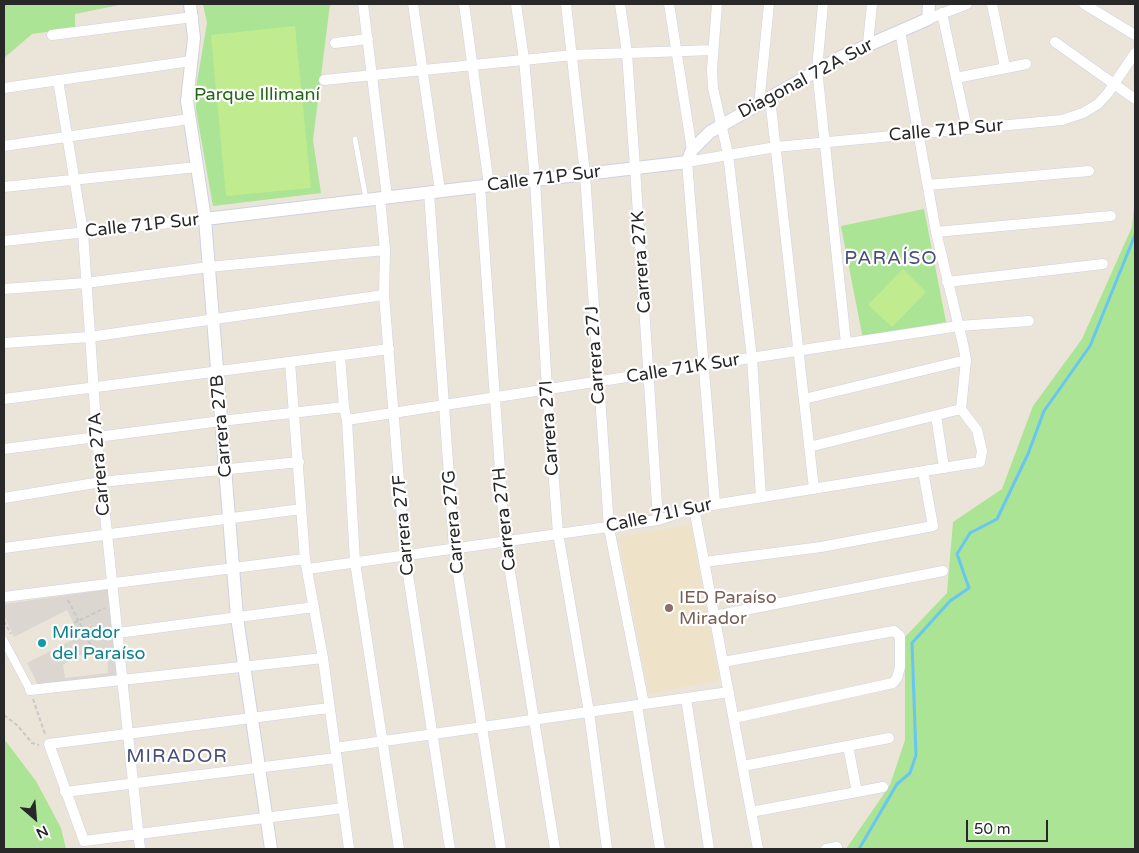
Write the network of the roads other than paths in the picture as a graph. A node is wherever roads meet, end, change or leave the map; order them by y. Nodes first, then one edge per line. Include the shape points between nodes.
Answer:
1 (190, 4) edge
2 (363, 4) edge
3 (413, 4) edge
4 (464, 4) edge
5 (516, 4) edge
6 (566, 4) edge
7 (620, 4) edge
8 (669, 4) edge
9 (717, 4) edge
10 (769, 4) edge
11 (823, 4) edge
12 (872, 4) edge
13 (929, 4) edge
14 (967, 4) edge
15 (992, 4) edge
16 (1084, 4) edge
17 (942, 13) junction
18 (193, 17) junction
19 (928, 19) junction
20 (900, 31) junction
21 (52, 35) dead end
22 (1135, 35) edge
23 (368, 39) junction
24 (1055, 42) dead end
25 (335, 43) dead end
26 (868, 44) junction
27 (713, 50) junction
28 (676, 51) junction
29 (626, 53) junction
30 (1135, 53) edge
31 (573, 54) junction
32 (524, 60) junction
33 (191, 61) junction
34 (1026, 64) dead end
35 (473, 65) junction
36 (1005, 67) junction
37 (818, 69) junction
38 (423, 70) junction
39 (372, 75) junction
40 (956, 78) junction
41 (58, 80) junction
42 (324, 80) dead end
43 (1114, 85) junction
44 (4, 88) edge
45 (770, 98) junction
46 (1135, 99) edge
47 (759, 105) junction
48 (189, 119) junction
49 (722, 125) junction
50 (967, 129) junction
51 (918, 132) junction
52 (67, 136) junction
53 (355, 139) dead end
54 (827, 142) junction
55 (4, 146) edge
56 (776, 147) junction
57 (728, 154) junction
58 (689, 156) junction
59 (197, 167) junction
60 (635, 168) junction
61 (1089, 171) dead end
62 (585, 174) junction
63 (74, 180) junction
64 (535, 180) junction
65 (928, 185) junction
66 (485, 186) junction
67 (4, 188) edge
68 (434, 192) junction
69 (384, 198) junction
70 (366, 200) junction
71 (1111, 216) dead end
72 (205, 218) junction
73 (83, 232) junction
74 (936, 232) junction
75 (4, 241) edge
76 (384, 250) junction
77 (1103, 264) dead end
78 (209, 267) junction
79 (947, 282) junction
80 (86, 283) junction
81 (4, 289) edge
82 (384, 296) junction
83 (213, 318) junction
84 (1029, 321) dead end
85 (959, 326) junction
86 (89, 337) junction
87 (4, 343) edge
88 (846, 344) junction
89 (389, 349) junction
90 (797, 351) junction
91 (340, 356) junction
92 (752, 358) junction
93 (966, 360) junction
94 (290, 362) junction
95 (703, 366) junction
96 (217, 372) junction
97 (650, 374) junction
98 (598, 382) junction
99 (94, 387) junction
100 (547, 390) junction
101 (495, 398) junction
102 (4, 399) edge
103 (804, 399) junction
104 (445, 405) junction
105 (344, 407) junction
106 (961, 409) junction
107 (294, 413) junction
108 (395, 413) junction
109 (936, 416) junction
110 (222, 420) junction
111 (348, 420) junction
112 (97, 438) junction
113 (809, 447) junction
114 (4, 449) edge
115 (299, 462) junction
116 (225, 468) junction
117 (944, 468) junction
118 (923, 471) junction
119 (101, 482) junction
120 (814, 489) junction
121 (761, 497) junction
122 (4, 498) edge
123 (715, 504) junction
124 (694, 508) junction
125 (301, 509) junction
126 (230, 519) junction
127 (658, 520) junction
128 (609, 528) junction
129 (558, 533) junction
130 (106, 535) junction
131 (505, 541) junction
132 (4, 548) edge
133 (454, 548) junction
134 (405, 555) junction
135 (356, 562) junction
136 (704, 562) junction
137 (306, 564) junction
138 (234, 568) junction
139 (943, 571) dead end
140 (112, 583) junction
141 (4, 597) edge
142 (314, 607) junction
143 (714, 616) junction
144 (238, 617) junction
145 (118, 633) junction
146 (4, 641) edge
147 (323, 658) junction
148 (723, 662) junction
149 (245, 667) junction
150 (121, 682) junction
151 (30, 690) joint
152 (729, 692) junction
153 (686, 698) junction
154 (641, 704) junction
155 (329, 708) junction
156 (589, 712) junction
157 (252, 718) junction
158 (734, 718) junction
159 (535, 720) junction
160 (484, 727) junction
161 (433, 733) junction
162 (127, 734) junction
163 (889, 738) dead end
164 (383, 741) junction
165 (848, 746) junction
166 (336, 753) junction
167 (743, 766) junction
168 (259, 769) junction
169 (132, 784) junction
170 (882, 787) dead end
171 (65, 792) junction
172 (857, 792) junction
173 (343, 808) junction
174 (751, 812) junction
175 (266, 819) junction
176 (138, 835) junction
177 (837, 847) dead end
178 (140, 849) edge
179 (271, 849) edge
180 (350, 849) edge
181 (399, 849) edge
182 (450, 849) edge
183 (501, 849) edge
184 (555, 849) edge
185 (607, 849) edge
186 (660, 849) edge
187 (710, 849) edge
188 (758, 849) edge
189 (826, 849) edge

1 - 18 street, Carrera 27B
2 - 23 street, Carrera 27F
3 - 38 street, Carrera 27G
4 - 35 street, Carrera 27H
5 - 32 street, Carrera 27I
6 - 31 street, Carrera 27J
7 - 29 street, Carrera 27K
8 - 28 street
9 - 27 street
10 - 47 street
11 - 37 street
12 - 26 street
13 - 19 street
14 - 17 street, Diagonal 72A Sur
15 - 36 street
16 - 22 street
17 - 19 street, Diagonal 72A Sur
17 - 40 street
18 - 21 street
18 - 33 street, Carrera 27B
19 - 20 street, Diagonal 72A Sur
20 - 26 street, Diagonal 72A Sur
20 - 51 street
23 - 25 street
23 - 39 street, Carrera 27F
24 - 43 street
26 - 37 street, Diagonal 72A Sur
27 - 28 street
27 - 49 street via 713,88
28 - 29 street
28 - 58 street
29 - 31 street
29 - 60 street, Carrera 27K
30 - 43 street
31 - 32 street
31 - 62 street, Carrera 27J
32 - 35 street
32 - 64 street, Carrera 27I
33 - 41 street
33 - 48 street, Carrera 27B via 187,92
34 - 36 street
35 - 38 street
35 - 66 street, Carrera 27H
36 - 40 street
37 - 45 street, Diagonal 72A Sur
37 - 54 street
38 - 39 street
38 - 68 street, Carrera 27G
39 - 42 street
39 - 69 street, Carrera 27F
40 - 50 street
41 - 44 street
41 - 52 street, Carrera 27A
43 - 46 street
43 - 50 street, Calle 71P Sur via 1098,104 1083,114 1046,123
45 - 47 street, Diagonal 72A Sur
45 - 56 street
47 - 49 street, Diagonal 72A Sur
48 - 52 street
48 - 59 street, Carrera 27B
49 - 57 street
49 - 58 street, Diagonal 72A Sur via 701,139
50 - 51 street, Calle 71P Sur
51 - 54 street, Calle 71P Sur
51 - 65 street
52 - 55 street
52 - 63 street, Carrera 27A
53 - 70 lane
54 - 56 street, Calle 71P Sur
54 - 88 street
56 - 57 street, Calle 71P Sur
56 - 90 street
57 - 58 street, Calle 71P Sur
57 - 92 street
58 - 60 street, Calle 71P Sur
58 - 95 street
59 - 63 street
59 - 72 street, Carrera 27B
60 - 62 street, Calle 71P Sur
60 - 97 street, Carrera 27K
61 - 65 street
62 - 64 street, Calle 71P Sur
62 - 98 street, Carrera 27J
63 - 67 street
63 - 73 street, Carrera 27A
64 - 66 street, Calle 71P Sur
64 - 100 street, Carrera 27I
65 - 74 street
66 - 68 street, Calle 71P Sur
66 - 101 street, Carrera 27H
68 - 69 street, Calle 71P Sur
68 - 104 street, Carrera 27G
69 - 70 street, Calle 71P Sur
69 - 76 street, Carrera 27F
70 - 72 street, Calle 71P Sur
71 - 74 street
72 - 73 street, Calle 71P Sur
72 - 78 street, Carrera 27B
73 - 75 street, Calle 71P Sur
73 - 80 street, Carrera 27A
74 - 79 street
76 - 78 street
76 - 82 street, Carrera 27F
77 - 79 street
78 - 80 street
78 - 83 street, Carrera 27B
79 - 85 street
80 - 81 street
80 - 86 street, Carrera 27A
82 - 83 street
82 - 89 street, Carrera 27F
83 - 86 street
83 - 96 street, Carrera 27B
84 - 85 street, Calle 71K Sur
85 - 88 street, Calle 71K Sur
85 - 93 street
86 - 87 street
86 - 99 street, Carrera 27A
88 - 90 street, Calle 71K Sur
89 - 91 street
89 - 108 street, Carrera 27F
90 - 92 street, Calle 71K Sur
90 - 103 street
91 - 94 street
91 - 105 street
92 - 95 street, Calle 71K Sur
92 - 121 street
93 - 103 street
93 - 106 street
94 - 96 street
94 - 107 street
95 - 97 street, Calle 71K Sur
95 - 123 street
96 - 99 street
96 - 110 street, Carrera 27B
97 - 98 street, Calle 71K Sur
97 - 127 street, Carrera 27K
98 - 100 street, Calle 71K Sur
98 - 128 street, Carrera 27J
99 - 102 street
99 - 112 street, Carrera 27A
100 - 101 street, Calle 71K Sur
100 - 129 street, Carrera 27I
101 - 104 street, Calle 71K Sur
101 - 131 street, Carrera 27H
103 - 113 street
104 - 108 street, Calle 71K Sur
104 - 133 street, Carrera 27G
105 - 107 street
105 - 111 street
106 - 109 street
106 - 117 street, Calle 71I Sur via 978,430 982,451 980,462
107 - 110 street
107 - 115 street
108 - 111 street, Calle 71K Sur
108 - 134 street, Carrera 27F
109 - 113 street
109 - 117 street
110 - 112 street
110 - 116 street, Carrera 27B
111 - 135 street
112 - 114 street
112 - 119 street, Carrera 27A
113 - 120 street
115 - 116 street
115 - 125 street
116 - 119 street
116 - 126 street, Carrera 27B
117 - 118 street, Calle 71I Sur
118 - 120 street, Calle 71I Sur
118 - 136 street via 933,526 821,547
119 - 122 street
119 - 130 street, Carrera 27A
120 - 121 street, Calle 71I Sur
121 - 123 street, Calle 71I Sur
123 - 124 street, Calle 71I Sur
124 - 127 street, Calle 71I Sur
124 - 136 street
125 - 126 street
125 - 137 street
126 - 130 street
126 - 138 street, Carrera 27B
127 - 128 street, Calle 71I Sur
128 - 129 street, Calle 71I Sur
128 - 154 street, Carrera 27J
129 - 131 street, Calle 71I Sur
129 - 156 street, Carrera 27I
130 - 132 street
130 - 140 street, Carrera 27A
131 - 133 street, Calle 71I Sur
131 - 159 street, Carrera 27H
133 - 134 street, Calle 71I Sur
133 - 160 street, Carrera 27G
134 - 135 street, Calle 71I Sur
134 - 161 street, Carrera 27F
135 - 137 street, Calle 71I Sur
135 - 164 street
136 - 143 street
137 - 138 street, Calle 71I Sur
137 - 142 street
138 - 140 street, Calle 71I Sur
138 - 144 street, Carrera 27B
139 - 143 street
140 - 141 street, Calle 71I Sur via 65,593
140 - 145 street, Carrera 27A
142 - 144 street
142 - 147 street
143 - 148 street
144 - 145 street
144 - 149 street, Carrera 27B
145 - 150 street, Carrera 27A
146 - 151 street
147 - 149 street
147 - 155 street
148 - 152 street
148 - 158 street via 894,631 900,636 901,654 897,678 893,683
149 - 150 street
149 - 157 street, Carrera 27B
150 - 151 street
150 - 162 street, Carrera 27A
152 - 153 street
152 - 158 street
153 - 154 street
153 - 187 street
154 - 156 street
154 - 186 street, Carrera 27J
155 - 157 street
155 - 166 street
156 - 159 street
156 - 185 street, Carrera 27I
157 - 162 street
157 - 168 street, Carrera 27B
158 - 167 street
159 - 160 street
159 - 184 street, Carrera 27H
160 - 161 street
160 - 183 street, Carrera 27G
161 - 164 street
161 - 182 street, Carrera 27F
162 - 169 street, Carrera 27A
162 - 171 street via 49,744
163 - 165 street
164 - 166 street
164 - 181 street
165 - 167 street
165 - 172 street
166 - 168 street
166 - 173 street
167 - 174 street
168 - 169 street
168 - 175 street, Carrera 27B
169 - 171 street
169 - 176 street, Carrera 27A
170 - 172 street
171 - 176 street via 84,841
172 - 174 street
173 - 175 street
173 - 180 street
174 - 188 street
175 - 176 street
175 - 179 street, Carrera 27B
176 - 178 street, Carrera 27A
177 - 189 street

